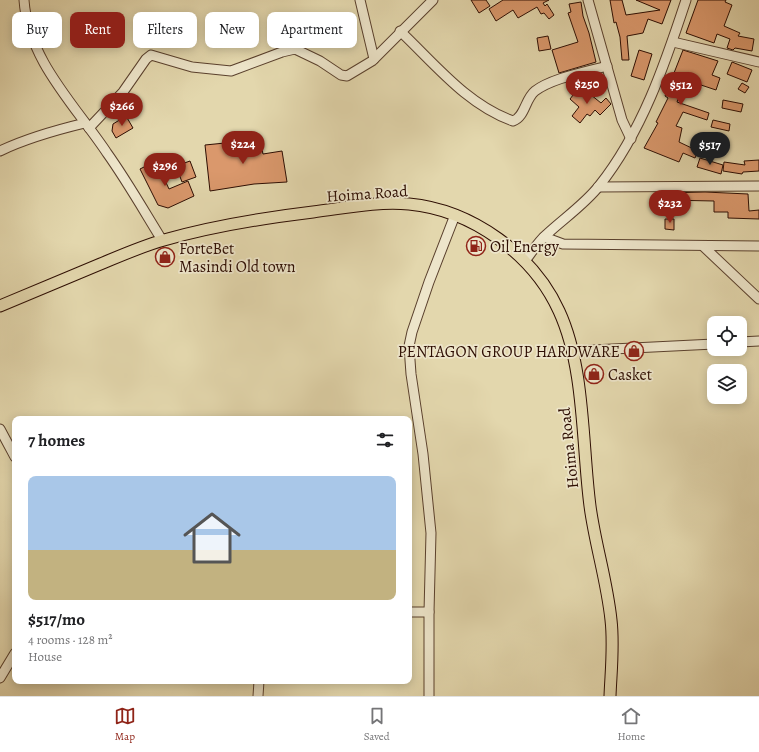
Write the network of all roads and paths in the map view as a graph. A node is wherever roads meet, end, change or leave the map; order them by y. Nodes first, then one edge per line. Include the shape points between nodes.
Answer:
1 (24, 0) edge
2 (360, 0) edge
3 (433, 0) edge
4 (588, 0) edge
5 (686, 0) edge
6 (400, 31) junction
7 (673, 42) junction
8 (374, 59) junction
9 (759, 62) edge
10 (606, 66) junction
11 (87, 125) junction
12 (631, 139) junction
13 (0, 151) edge
14 (759, 186) edge
15 (598, 187) junction
16 (455, 215) junction
17 (544, 237) junction
18 (162, 240) junction
19 (759, 246) edge
20 (704, 247) junction
21 (525, 261) junction
22 (759, 299) edge
23 (0, 306) edge
24 (759, 341) edge
25 (747, 342) edge
26 (707, 344) edge
27 (572, 351) junction
28 (0, 429) edge
29 (12, 451) edge
30 (412, 612) edge
31 (429, 612) junction
32 (12, 659) edge
33 (0, 678) edge
34 (259, 684) edge
35 (258, 696) edge
36 (429, 696) edge
37 (610, 696) edge

1 - 11 street via 34,44 60,88
2 - 8 street
3 - 6 street
4 - 10 street
5 - 7 street
6 - 8 street
6 - 10 street via 453,83 487,108 513,121 519,117 536,91
7 - 9 street
7 - 12 street
8 - 11 street via 346,76 295,49 231,71 192,67 151,56 146,59 122,92
10 - 12 street via 622,120
11 - 13 street via 29,139
11 - 18 street via 107,152
12 - 15 street via 619,160
14 - 15 street
15 - 17 street
16 - 18 main road, Hoima Road via 410,204 374,205 264,219
16 - 21 main road, Hoima Road via 500,240
16 - 31 street via 429,282 412,332 410,346 411,374 430,507 432,548
17 - 20 street via 563,244
17 - 21 street
18 - 23 main road, Hoima Road
19 - 20 street
20 - 22 street
21 - 27 main road, Hoima Road via 559,311
24 - 25 street
26 - 27 street
27 - 37 main road, Hoima Road via 582,412 590,507 611,622
28 - 29 street
30 - 31 street
31 - 36 street
32 - 33 street
34 - 35 street

